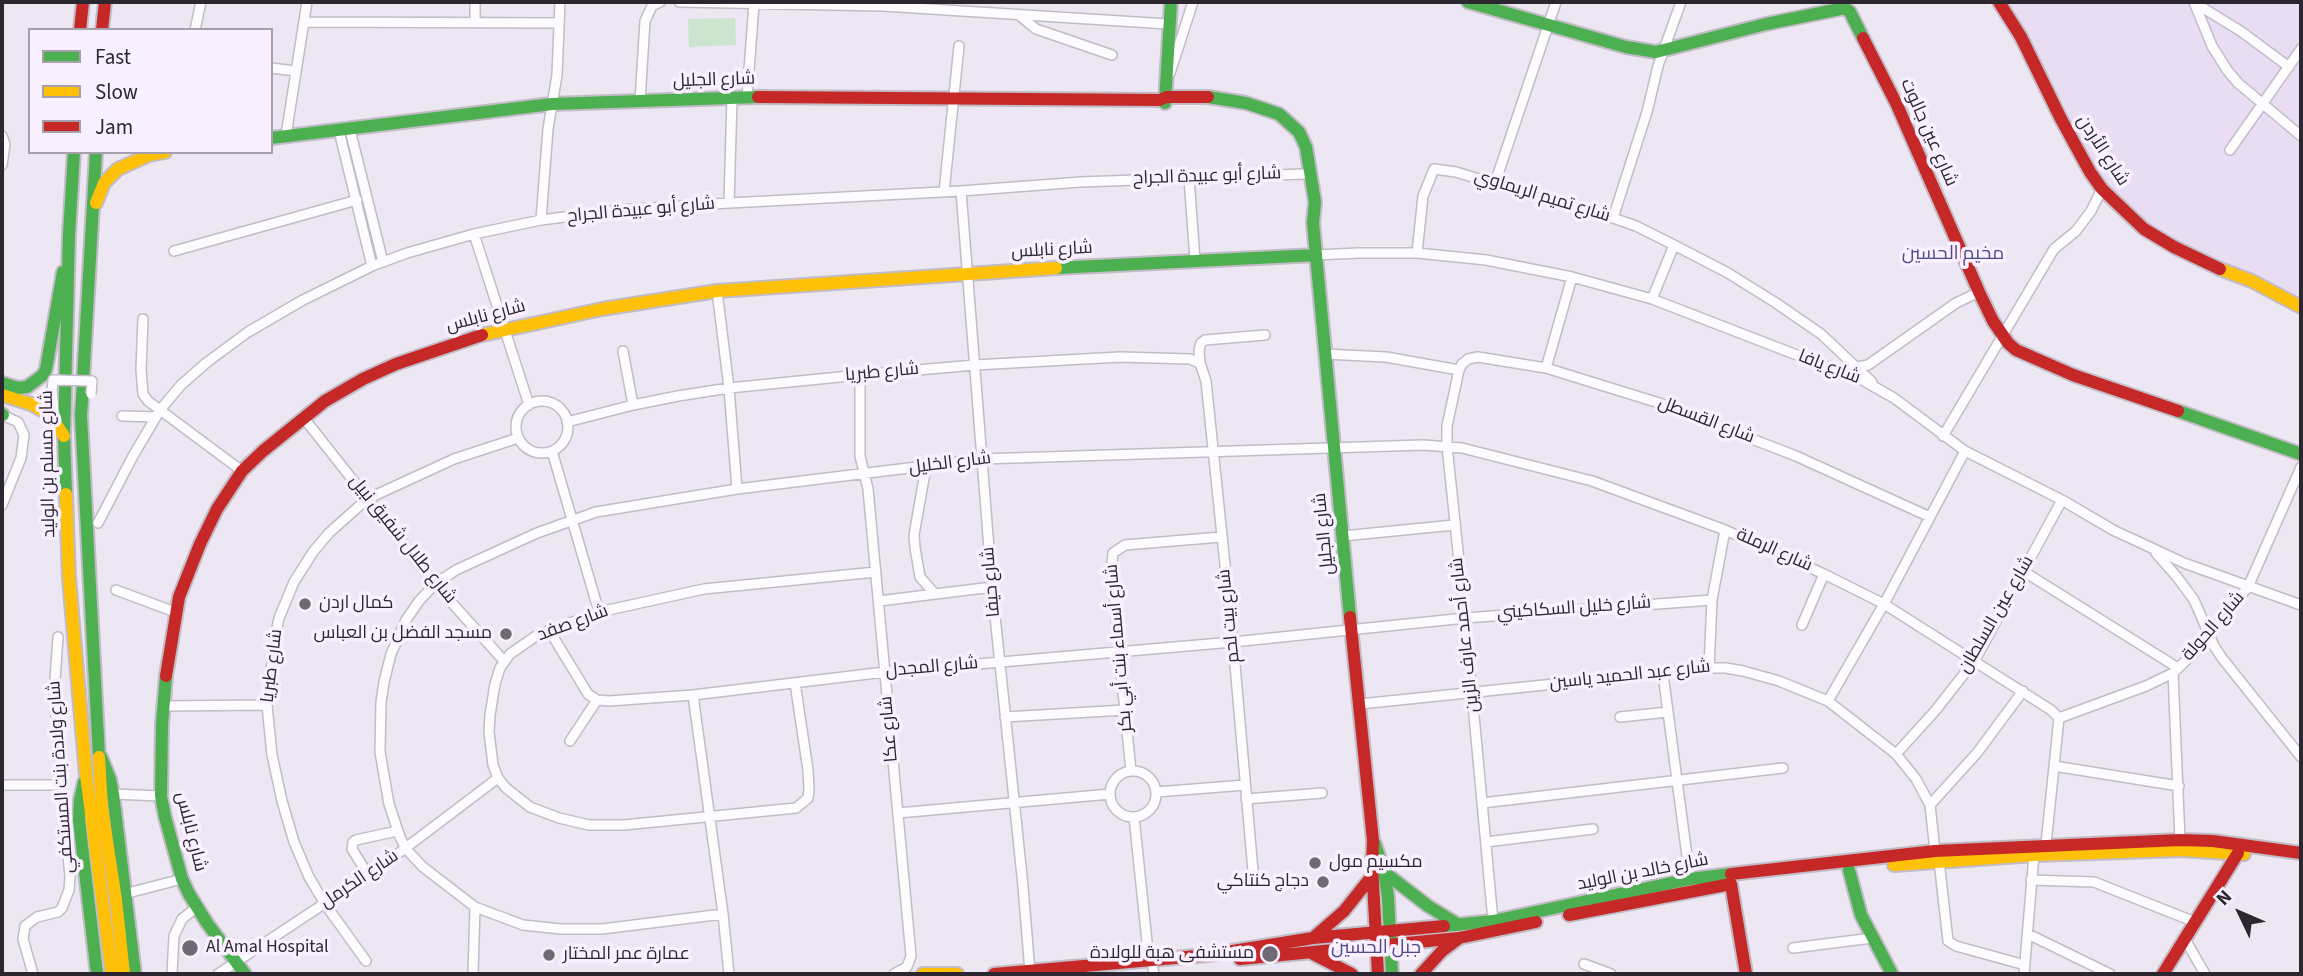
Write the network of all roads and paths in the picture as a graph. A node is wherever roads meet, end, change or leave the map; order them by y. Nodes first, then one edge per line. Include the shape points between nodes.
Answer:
1 (82, 2) edge
2 (104, 2) edge
3 (110, 2) edge
4 (201, 2) edge
5 (307, 2) edge
6 (475, 2) edge
7 (560, 2) edge
8 (660, 2) edge
9 (679, 2) edge
10 (1171, 2) edge
11 (1193, 2) edge
12 (1468, 2) edge
13 (1556, 2) edge
14 (1681, 2) edge
15 (1999, 2) edge
16 (2009, 2) edge
17 (2194, 2) edge
18 (754, 4) junction
19 (1845, 5) edge
20 (1018, 15) junction
21 (305, 22) junction
22 (475, 22) junction
23 (559, 23) junction
24 (103, 24) edge
25 (1168, 24) junction
26 (81, 25) edge
27 (1549, 26) junction
28 (195, 28) edge
29 (959, 46) dead end
30 (2301, 49) edge
31 (1664, 51) junction
32 (1112, 55) dead end
33 (2289, 66) junction
34 (273, 68) edge
35 (296, 71) junction
36 (747, 97) junction
37 (1164, 97) junction
38 (732, 98) junction
39 (952, 99) junction
40 (640, 101) junction
41 (552, 104) junction
42 (2263, 104) junction
43 (344, 130) junction
44 (286, 135) junction
45 (2, 136) edge
46 (2301, 136) edge
47 (273, 138) edge
48 (2230, 150) dead end
49 (74, 154) edge
50 (96, 154) edge
51 (144, 154) edge
52 (154, 154) edge
53 (149, 155) junction
54 (2, 165) edge
55 (1304, 174) junction
56 (1189, 178) junction
57 (1495, 183) junction
58 (2102, 189) junction
59 (961, 191) junction
60 (944, 192) junction
61 (357, 200) junction
62 (729, 203) junction
63 (92, 213) junction
64 (1613, 218) junction
65 (541, 220) junction
66 (1313, 223) junction
67 (69, 234) junction
68 (474, 234) junction
69 (1674, 245) junction
70 (174, 251) dead end
71 (1417, 253) junction
72 (1315, 255) junction
73 (1195, 260) junction
74 (383, 262) junction
75 (373, 266) junction
76 (966, 273) junction
77 (1572, 277) junction
78 (717, 290) junction
79 (1979, 292) junction
80 (2301, 297) edge
81 (1652, 299) junction
82 (2301, 307) edge
83 (144, 319) dead end
84 (504, 328) junction
85 (1265, 335) dead end
86 (2002, 336) junction
87 (623, 351) dead end
88 (1325, 354) junction
89 (1200, 363) junction
90 (975, 365) junction
91 (1855, 367) junction
92 (1546, 368) junction
93 (1459, 370) junction
94 (1842, 373) junction
95 (860, 375) junction
96 (2, 383) edge
97 (729, 388) junction
98 (1881, 390) junction
99 (91, 394) dead end
100 (4, 398) edge
101 (529, 405) junction
102 (633, 405) junction
103 (158, 413) junction
104 (2, 414) edge
105 (122, 416) dead end
106 (303, 416) junction
107 (55, 421) junction
108 (567, 422) junction
109 (65, 436) junction
110 (1943, 436) junction
111 (518, 438) junction
112 (1447, 446) junction
113 (1333, 449) junction
114 (552, 451) junction
115 (1965, 451) junction
116 (1213, 453) junction
117 (2301, 454) edge
118 (982, 459) junction
119 (926, 467) junction
120 (2301, 467) edge
121 (242, 471) junction
122 (865, 474) junction
123 (737, 489) junction
124 (367, 499) junction
125 (2062, 500) junction
126 (2, 505) edge
127 (1930, 517) junction
128 (572, 520) junction
129 (98, 523) dead end
130 (1454, 525) junction
131 (1725, 530) junction
132 (1343, 536) junction
133 (1221, 537) junction
134 (2149, 547) junction
135 (2023, 571) junction
136 (876, 572) junction
137 (1824, 573) junction
138 (435, 584) junction
139 (992, 587) junction
140 (2248, 587) junction
141 (116, 590) dead end
142 (934, 593) junction
143 (1712, 600) junction
144 (879, 601) junction
145 (1884, 604) junction
146 (2301, 605) edge
147 (175, 612) junction
148 (599, 612) junction
149 (1465, 618) junction
150 (1802, 625) dead end
151 (1352, 628) junction
152 (549, 630) junction
153 (2209, 635) junction
154 (58, 637) dead end
155 (1233, 642) junction
156 (1119, 652) junction
157 (1975, 660) junction
158 (504, 661) junction
159 (1000, 662) junction
160 (1709, 668) junction
161 (2176, 671) junction
162 (885, 672) junction
163 (1663, 674) junction
164 (795, 683) junction
165 (1472, 691) junction
166 (2024, 691) junction
167 (692, 695) junction
168 (597, 699) junction
169 (1828, 701) junction
170 (1360, 704) junction
171 (267, 705) junction
172 (163, 706) junction
173 (1125, 709) junction
174 (1668, 712) junction
175 (1005, 717) junction
176 (1620, 717) dead end
177 (2059, 718) junction
178 (570, 741) dead end
179 (98, 749) junction
180 (1896, 754) junction
181 (2301, 757) edge
182 (2054, 766) junction
183 (1783, 768) dead end
184 (1131, 771) junction
185 (86, 775) junction
186 (498, 778) junction
187 (1676, 781) junction
188 (2, 785) edge
189 (62, 785) junction
190 (1245, 785) junction
191 (2179, 786) junction
192 (1156, 792) junction
193 (1322, 793) dead end
194 (113, 794) junction
195 (1110, 794) junction
196 (161, 796) junction
197 (1247, 799) junction
198 (1014, 803) junction
199 (1482, 803) junction
200 (1930, 806) junction
201 (898, 813) junction
202 (710, 817) junction
203 (1134, 817) junction
204 (1593, 829) dead end
205 (397, 831) junction
206 (2180, 840) junction
207 (1486, 842) junction
208 (2046, 844) junction
209 (405, 849) junction
210 (2238, 853) junction
211 (2301, 853) edge
212 (2034, 855) junction
213 (1937, 856) junction
214 (2301, 861) edge
215 (1849, 870) junction
216 (1253, 871) dead end
217 (368, 874) junction
218 (1378, 874) junction
219 (182, 878) junction
220 (1690, 879) junction
221 (2031, 880) junction
222 (1731, 884) junction
223 (124, 894) junction
224 (325, 904) junction
225 (197, 907) junction
226 (475, 907) junction
227 (723, 914) junction
228 (1493, 920) junction
229 (2195, 922) junction
230 (1389, 931) junction
231 (1460, 932) junction
232 (1375, 933) junction
233 (2028, 934) junction
234 (1872, 938) junction
235 (1313, 939) junction
236 (2185, 939) junction
237 (1390, 947) junction
238 (1376, 948) junction
239 (1793, 948) dead end
240 (1312, 954) junction
241 (366, 961) dead end
242 (237, 963) junction
243 (1584, 964) dead end
244 (1152, 968) edge
245 (2025, 970) edge
246 (1030, 972) junction
247 (33, 974) edge
248 (97, 974) edge
249 (112, 974) edge
250 (124, 974) edge
251 (135, 974) edge
252 (172, 974) edge
253 (218, 974) edge
254 (245, 974) edge
255 (473, 974) edge
256 (729, 974) edge
257 (894, 974) edge
258 (923, 974) edge
259 (957, 974) edge
260 (994, 974) edge
261 (1103, 974) edge
262 (1352, 974) edge
263 (1378, 974) edge
264 (1392, 974) edge
265 (1421, 974) edge
266 (1611, 974) edge
267 (1746, 974) edge
268 (1892, 974) edge
269 (2110, 974) edge
270 (2163, 974) edge
271 (2204, 974) edge

1 - 26 main road
2 - 24 main road
3 - 24 main road
4 - 28 street
5 - 21 street
6 - 22 street
7 - 23 street
8 - 40 street via 652,6 645,21
9 - 18 street
10 - 25 main road
11 - 37 street
12 - 27 main road, شارع عين جالوت
13 - 27 street
14 - 31 street
15 - 58 main road, شارع الأردن
16 - 80 main road, شارع الأردن via 2087,150 2116,194 2177,238
17 - 33 street
17 - 42 street via 2227,70
18 - 20 street
18 - 36 street
19 - 31 main road, شارع عين جالوت
19 - 79 main road, شارع عين جالوت via 1897,105
20 - 25 street
20 - 32 street via 1036,29
21 - 22 street
21 - 35 street
22 - 23 street
23 - 41 street
25 - 37 main road
27 - 31 main road, شارع عين جالوت via 1626,47
27 - 57 street
29 - 39 street
30 - 33 street
31 - 64 street
33 - 42 street
34 - 35 street
35 - 44 street
36 - 38 main road, شارع الجليل
36 - 39 main road, شارع الجليل
37 - 39 main road, شارع الجليل
37 - 55 main road, شارع الجليل via 1243,108 1278,119 1300,147
37 - 66 main road, شارع الجليل via 1226,99 1279,114 1299,132 1309,155
38 - 40 main road, شارع الجليل
38 - 62 street
39 - 60 street
40 - 41 main road, شارع الجليل
41 - 43 main road, شارع الجليل
41 - 65 street
42 - 46 street
42 - 48 street
43 - 44 main road, شارع الجليل
43 - 61 street
43 - 74 street
44 - 47 main road, شارع الجليل
45 - 54 street
49 - 67 main road, شارع مسلم بن الوليد
50 - 63 main road, شارع مسلم بن الوليد
51 - 53 main road
52 - 53 main road
53 - 63 main road via 112,173
55 - 56 street, شارع أبو عبيدة الجراح
55 - 66 main road, شارع الجليل
56 - 59 street, شارع أبو عبيدة الجراح
56 - 73 street
57 - 64 street, شارع تميم الريماوي
57 - 71 street, شارع تميم الريماوي via 1434,169 1423,196
58 - 82 main road, شارع الأردن via 2144,229
58 - 86 street via 2076,231 2054,249
59 - 60 street, شارع أبو عبيدة الجراح
59 - 76 street, شارع حيفا
60 - 62 street, شارع أبو عبيدة الجراح
61 - 70 street
61 - 75 street
62 - 65 street, شارع أبو عبيدة الجراح
63 - 179 main road, شارع مسلم بن الوليد via 81,416
64 - 69 street, شارع تميم الريماوي
65 - 68 street, شارع أبو عبيدة الجراح
66 - 72 main road, شارع الجليل
67 - 96 main road via 46,369 27,387
67 - 109 main road, شارع مسلم بن الوليد
68 - 74 street, شارع أبو عبيدة الجراح
68 - 84 street
69 - 81 street
69 - 91 street, شارع تميم الريماوي via 1776,303 1821,334
71 - 72 street, شارع يافا
71 - 77 street, شارع يافا
72 - 73 main road, شارع نابلس
72 - 88 main road, شارع الجليل
73 - 76 main road, شارع نابلس
74 - 75 street, شارع أبو عبيدة الجراح
75 - 103 street, شارع أبو عبيدة الجراح via 248,332 181,385
76 - 78 main road, شارع نابلس
76 - 90 street, شارع حيفا
77 - 81 street, شارع يافا
77 - 92 street
78 - 84 main road, شارع نابلس
78 - 97 street
79 - 86 main road, شارع عين جالوت
79 - 91 street via 1868,365
81 - 94 street, شارع يافا
83 - 103 street via 141,389
84 - 101 street
84 - 106 main road, شارع نابلس via 396,364 353,384
85 - 89 street via 1205,340 1199,350
86 - 110 street
86 - 117 main road, شارع عين جالوت via 2016,350 2050,366
87 - 102 street
88 - 93 street via 1386,357
88 - 113 main road, شارع الجليل
89 - 90 street, شارع طبريا via 1120,357
89 - 116 street, شارع بيت لحم
90 - 95 street, شارع طبريا
90 - 118 street, شارع حيفا
91 - 94 street
91 - 98 street, شارع تميم الريماوي
92 - 93 street, شارع القسطل via 1473,358
92 - 127 street, شارع القسطل via 1659,402 1796,456
93 - 112 street, شارع أحمد عارف الزين
94 - 98 street, شارع يافا
95 - 97 street, شارع طبريا
95 - 122 street, شارع عكا via 860,456
97 - 102 street, شارع طبريا
97 - 123 street
98 - 110 street, شارع يافا
99 - 107 street, bridge via 92,381 52,380
100 - 107 main road via 39,408
101 - 108 street via 553,404
101 - 111 street via 517,419
102 - 108 street, شارع طبريا
103 - 105 street
103 - 121 street
103 - 129 street, شارع أبو عبيدة الجراح
104 - 126 street, شارع مسلم بن الوليد via 18,422 24,435 21,458
106 - 121 main road, شارع نابلس
106 - 124 street, شارع طلال شفيق نبيل
107 - 109 main road
108 - 114 street via 565,439
109 - 185 main road, شارع مسلم بن الوليد via 69,578
110 - 115 street, شارع يافا
111 - 114 street via 532,452
111 - 124 street, شارع طبريا via 441,464
112 - 113 street, شارع الرملة
112 - 130 street, شارع أحمد عارف الزين
112 - 131 street, شارع الرملة via 1592,481
113 - 116 street, شارع الخليل
113 - 132 main road, شارع الجليل
114 - 128 street
115 - 125 street, شارع يافا
115 - 127 street
116 - 118 street, شارع الخليل
116 - 133 street, شارع بيت لحم
118 - 119 street, شارع الخليل
118 - 139 street, شارع حيفا
119 - 122 street, شارع الخليل
119 - 142 street via 915,548 920,577
120 - 140 street, شارع الحولة
121 - 147 main road, شارع نابلس via 207,527
122 - 123 street, شارع الخليل
122 - 136 street, شارع عكا
123 - 128 street, شارع الخليل via 632,505
124 - 138 street, شارع طلال شفيق نبيل
124 - 171 street, شارع طبريا via 329,533 294,582 279,618
125 - 134 street, شارع يافا
125 - 135 street, شارع عين السلطان
127 - 145 street
128 - 138 street, شارع الخليل via 489,554
128 - 148 street
130 - 132 street
130 - 149 street, شارع أحمد عارف الزين
131 - 137 street, شارع الرملة
131 - 143 street
132 - 151 main road, شارع الجليل
133 - 155 street, شارع بيت لحم
133 - 156 street, شارع أسماء بنت أبي بكر via 1139,542 1113,553
134 - 140 street, شارع يافا
134 - 153 street via 2185,587
135 - 157 street, شارع عين السلطان
135 - 161 street
136 - 144 street, شارع عكا
136 - 148 street, شارع صفد via 704,589
137 - 145 street, شارع الرملة
137 - 150 street
138 - 158 street, شارع طلال شفيق نبيل
138 - 205 street, شارع الخليل via 399,635 381,702 380,752
139 - 142 street
139 - 159 street, شارع حيفا
140 - 146 street, شارع يافا
140 - 153 street, شارع الحولة
141 - 147 street
142 - 144 street
143 - 149 street, شارع خليل السكاكيني
143 - 160 street
144 - 162 street, شارع عكا
145 - 157 street, شارع الرملة
145 - 169 street
147 - 172 main road, شارع نابلس
148 - 152 street, شارع صفد
149 - 151 street, شارع خليل السكاكيني
149 - 165 street, شارع أحمد عارف الزين
151 - 155 street, شارع المجدل
151 - 170 main road, شارع الجليل
152 - 158 street, شارع صفد via 521,645
152 - 168 street via 588,694
153 - 161 street, شارع الحولة
153 - 181 street
154 - 189 street, شارع ولادة بنت المستكفي via 54,694
155 - 156 street, شارع المجدل
155 - 190 street, شارع بيت لحم
156 - 159 street, شارع المجدل
156 - 173 street, شارع أسماء بنت أبي بكر
157 - 166 street, شارع الرملة
157 - 180 street, شارع عين السلطان
158 - 186 street via 495,684 489,732
159 - 162 street, شارع المجدل
159 - 175 street, شارع حيفا
160 - 163 street, شارع عبد الحميد ياسين
160 - 169 street, شارع عبد الحميد ياسين via 1780,681
161 - 177 street, شارع الحولة
161 - 191 street
162 - 164 street, شارع المجدل
162 - 201 street, شارع عكا
163 - 165 street, شارع عبد الحميد ياسين
163 - 174 street
164 - 167 street, شارع المجدل
164 - 202 street via 808,798 796,807
165 - 170 street, شارع عبد الحميد ياسين
165 - 199 street, شارع أحمد عارف الزين
166 - 177 street, شارع الرملة
166 - 200 street
167 - 168 street, شارع المجدل
167 - 202 street
168 - 178 street
169 - 180 street, شارع عبد الحميد ياسين
170 - 218 main road, شارع الجليل
171 - 172 street
171 - 224 street, شارع طبريا via 282,801 300,857
172 - 196 main road, شارع نابلس
173 - 175 street
173 - 184 street, شارع أسماء بنت أبي بكر
174 - 176 street
174 - 187 street
175 - 198 street, شارع حيفا
177 - 182 street
179 - 194 main road, شارع مسلم بن الوليد
179 - 250 main road, شارع مسلم بن الوليد
180 - 200 street, شارع عبد الحميد ياسين
182 - 191 street
182 - 208 street
183 - 187 street
184 - 192 street via 1151,779
184 - 195 street via 1116,778
185 - 248 main road, شارع مسلم بن الوليد via 79,820
185 - 249 main road, شارع مسلم بن الوليد
186 - 202 street via 530,807 589,825
186 - 209 street, شارع الكرمل
187 - 199 street
187 - 220 street
188 - 189 street
189 - 247 street, شارع ولادة بنت المستكفي via 69,890 58,912 37,916 25,926 23,939
190 - 192 street
190 - 197 street, شارع بيت لحم
191 - 206 street
192 - 203 street via 1150,809
193 - 197 street
194 - 196 street
194 - 223 main road, شارع مسلم بن الوليد
195 - 198 street
195 - 203 street via 1118,810
196 - 219 main road, شارع نابلس
197 - 216 street, شارع بيت لحم
198 - 201 street
198 - 246 street, شارع حيفا
199 - 207 street, شارع أحمد عارف الزين
200 - 213 street, شارع عبد الحميد ياسين
201 - 257 street, شارع عكا via 911,956 908,967
202 - 227 street
203 - 244 street
204 - 207 street
205 - 209 street, شارع الخليل
205 - 217 street via 352,842
206 - 208 main road, شارع خالد بن الوليد
206 - 211 main road, شارع خالد بن الوليد
207 - 228 street, شارع أحمد عارف الزين
208 - 213 main road, شارع خالد بن الوليد
209 - 217 street, شارع الكرمل
209 - 226 street
210 - 212 main road, شارع خالد بن الوليد via 2181,850
210 - 214 main road, شارع خالد بن الوليد
210 - 229 main road
212 - 213 main road, شارع خالد بن الوليد
212 - 221 street
213 - 215 main road, شارع خالد بن الوليد
213 - 220 main road, شارع خالد بن الوليد
213 - 245 street, شارع عبد الحميد ياسين via 1948,941
215 - 222 main road, شارع خالد بن الوليد
215 - 234 main road
217 - 224 street, شارع الكرمل
218 - 230 main road, شارع الجليل
218 - 231 main road
218 - 232 main road, شارع الجليل
218 - 235 main road
219 - 223 street
219 - 225 main road, شارع نابلس
220 - 228 main road, شارع خالد بن الوليد
221 - 229 street via 2094,882
221 - 233 street
222 - 231 main road, شارع خالد بن الوليد
222 - 267 main road
223 - 251 main road, شارع مسلم بن الوليد
224 - 241 street, شارع طبريا
224 - 242 street, شارع الكرمل
225 - 242 main road, شارع نابلس
225 - 252 street via 182,919 174,936
226 - 227 street via 509,921 561,929 602,929
226 - 255 street
227 - 256 street
228 - 231 main road, شارع خالد بن الوليد
229 - 236 main road
230 - 231 main road, شارع خالد بن الوليد
230 - 232 main road, شارع خالد بن الوليد
230 - 237 main road, شارع الجليل
231 - 237 main road, شارع خالد بن الوليد
231 - 265 main road
232 - 235 main road, شارع خالد بن الوليد
232 - 238 main road, شارع الجليل
233 - 245 street
233 - 269 street
234 - 239 street
234 - 268 main road
235 - 244 main road, شارع خالد بن الوليد
236 - 270 main road
236 - 271 street
237 - 238 main road, شارع خالد بن الوليد
237 - 264 main road, شارع الجليل
238 - 240 main road, شارع خالد بن الوليد
238 - 263 main road, شارع الجليل
240 - 244 main road, شارع خالد بن الوليد
240 - 262 main road
242 - 253 street, شارع الكرمل
242 - 254 main road, شارع نابلس
243 - 266 street
244 - 246 main road, شارع خالد بن الوليد
244 - 261 main road, شارع خالد بن الوليد
246 - 260 main road, شارع خالد بن الوليد
258 - 259 main road

